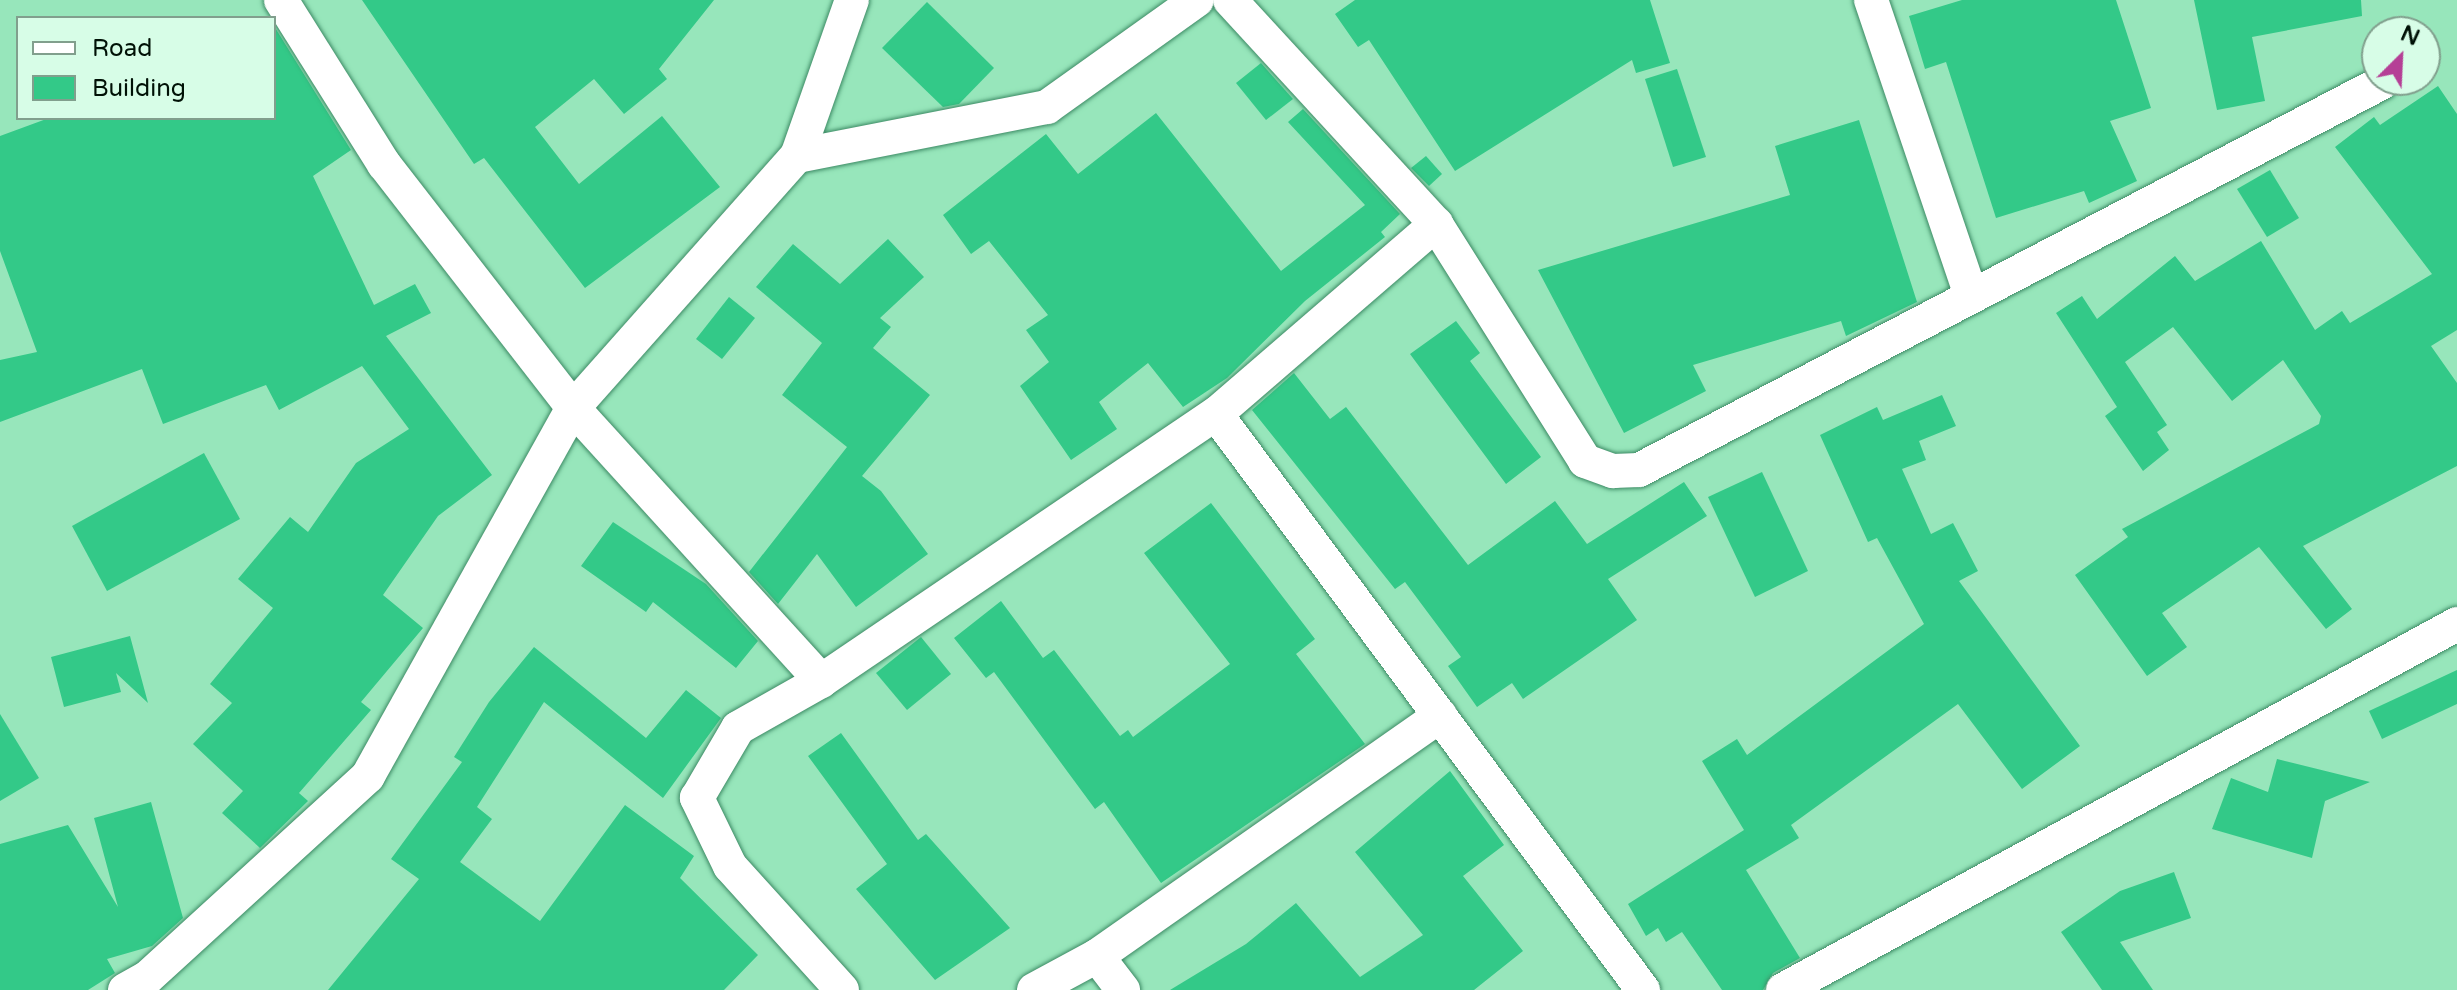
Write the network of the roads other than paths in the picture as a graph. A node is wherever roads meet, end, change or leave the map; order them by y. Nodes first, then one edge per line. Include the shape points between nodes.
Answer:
1 (281, 0) edge
2 (852, 0) edge
3 (1197, 0) edge
4 (1230, 0) edge
5 (1871, 0) edge
6 (2361, 93) edge
7 (797, 156) junction
8 (1436, 224) junction
9 (1970, 293) junction
10 (573, 408) junction
11 (1216, 414) junction
12 (2457, 624) edge
13 (821, 681) junction
14 (1440, 716) junction
15 (1097, 956) junction
16 (125, 990) edge
17 (842, 990) edge
18 (1034, 990) edge
19 (1123, 990) edge
20 (1643, 990) edge
21 (1783, 990) edge

1 - 10 street via 384,164
2 - 7 street
3 - 7 street via 1047,107
4 - 8 street
5 - 9 street
6 - 9 street
7 - 10 street
8 - 9 street via 1585,461 1613,471 1639,470
8 - 11 street
10 - 13 street
10 - 16 street via 368,776 147,978
11 - 13 street
11 - 14 street
12 - 21 street
13 - 17 street via 738,728 697,798 730,866
14 - 15 street
14 - 20 street
15 - 18 street
15 - 19 street

